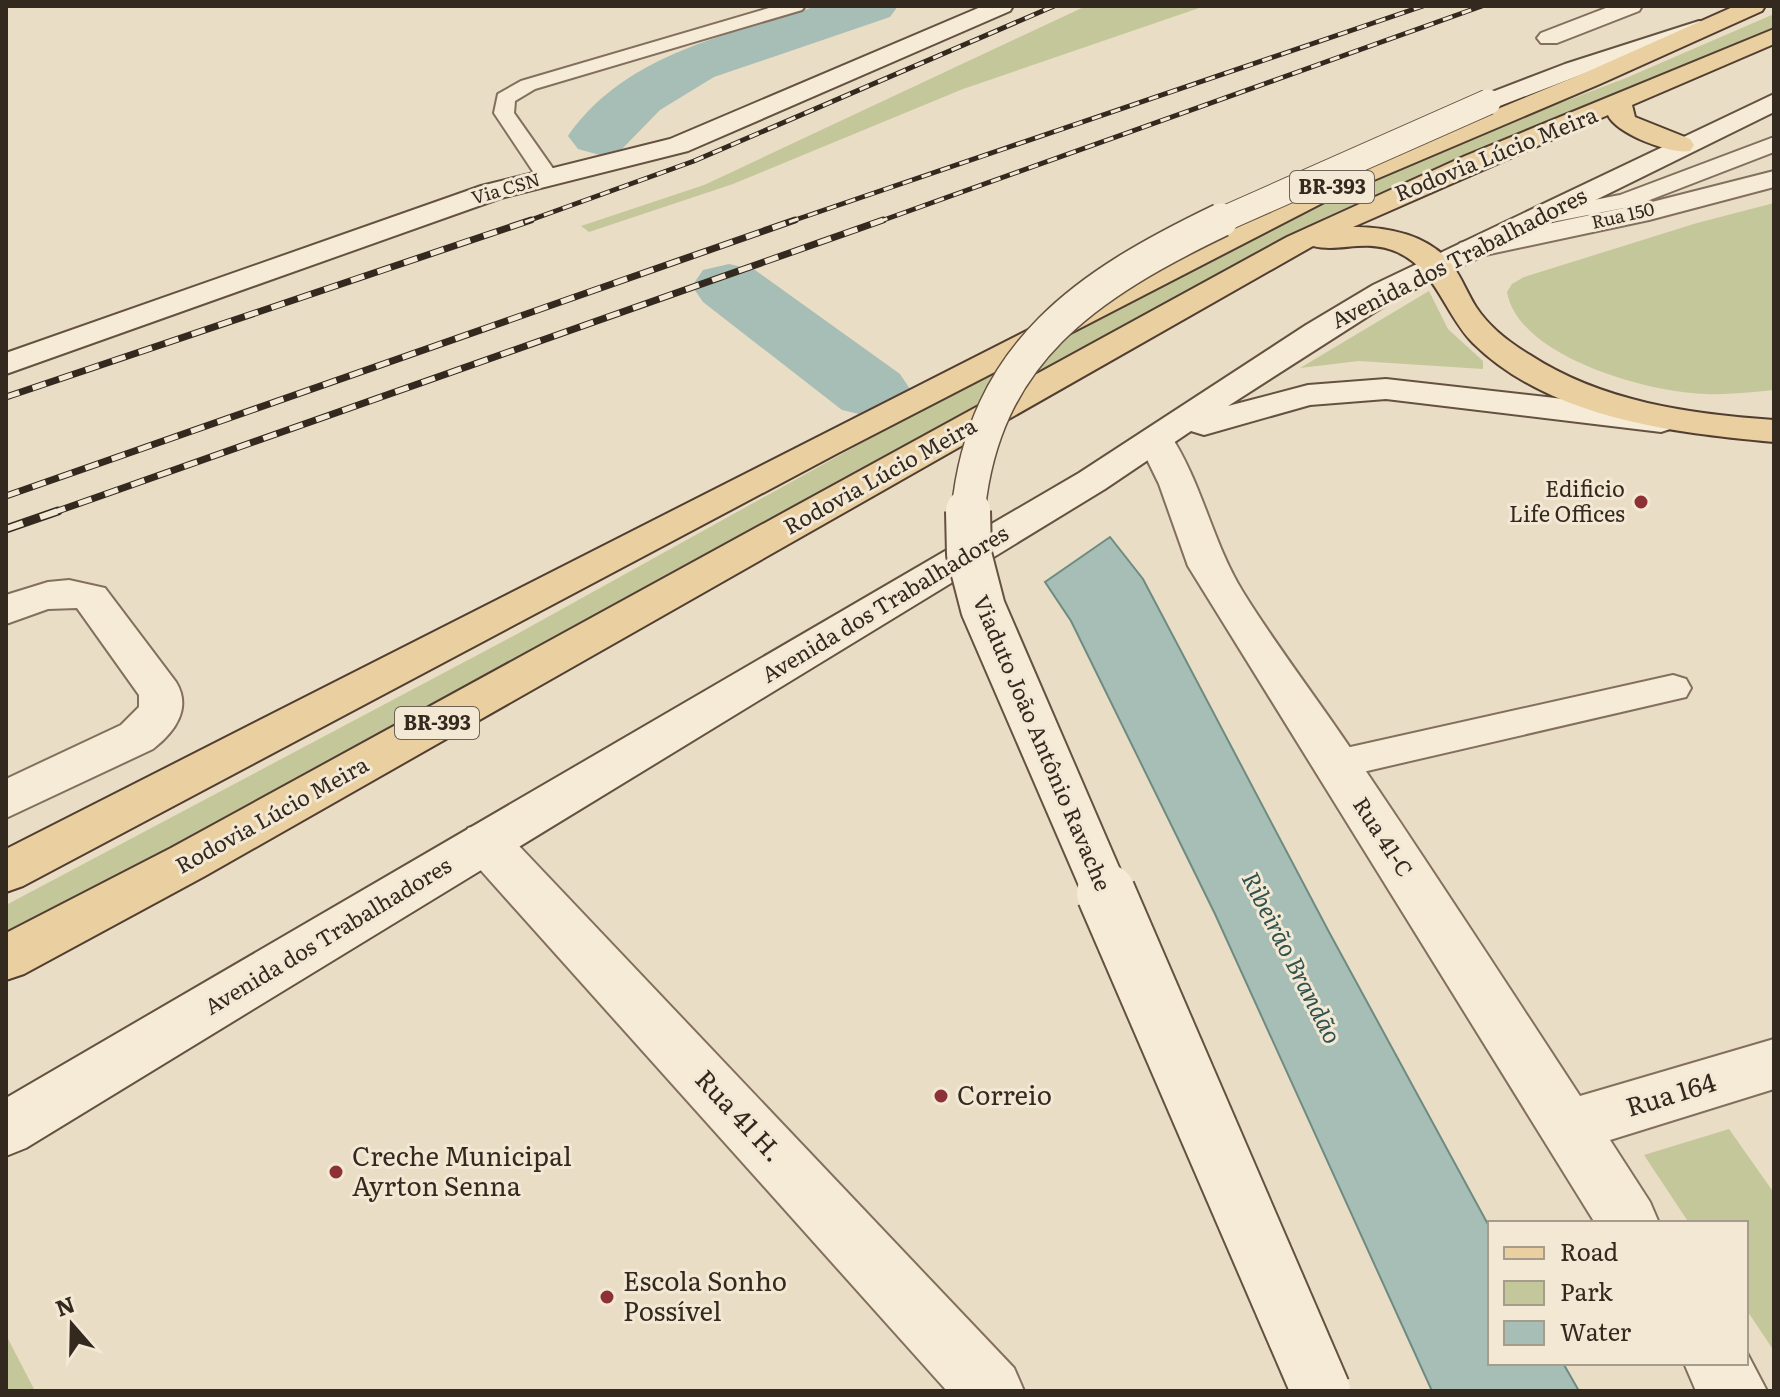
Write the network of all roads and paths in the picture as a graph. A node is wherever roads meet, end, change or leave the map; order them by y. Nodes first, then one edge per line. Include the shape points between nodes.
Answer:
1 (796, 6) edge
2 (1002, 6) edge
3 (1631, 6) edge
4 (1754, 6) edge
5 (1699, 28) junction
6 (1774, 36) edge
7 (1549, 38) dead end
8 (1774, 102) edge
9 (1619, 104) junction
10 (1774, 144) edge
11 (1681, 145) junction
12 (1742, 157) junction
13 (548, 177) junction
14 (1774, 179) edge
15 (1531, 219) junction
16 (1297, 243) junction
17 (1471, 249) junction
18 (1436, 265) junction
19 (6, 364) edge
20 (1694, 425) junction
21 (1774, 431) edge
22 (1163, 435) junction
23 (6, 610) edge
24 (1673, 688) dead end
25 (1337, 764) junction
26 (6, 800) edge
27 (485, 842) junction
28 (6, 872) edge
29 (6, 958) edge
30 (1774, 1064) edge
31 (1569, 1126) junction
32 (6, 1129) edge
33 (1628, 1221) edge
34 (1717, 1365) edge
35 (991, 1391) edge
36 (1321, 1391) edge
37 (1734, 1391) edge

1 - 13 lane via 528,85 505,98 504,113
2 - 13 street, Via CSN via 679,145
3 - 7 street
4 - 5 main road, Rodovia Lúcio Meira / BR-393
5 - 28 main road, Rodovia Lúcio Meira / BR-393 via 1324,191
5 - 36 street, Viaduto João Antônio Ravache, bridge via 1488,102 1223,219 1095,290 1025,358 991,420 969,495 968,549 983,608
6 - 9 main road, Rodovia Lúcio Meira / BR-393
8 - 11 street, Avenida dos Trabalhadores
9 - 11 main road via 1626,123
9 - 16 main road, Rodovia Lúcio Meira / BR-393 via 1418,185
10 - 12 lane
11 - 12 lane
11 - 15 street, Avenida dos Trabalhadores
12 - 15 lane via 1626,201
13 - 19 street, Via CSN via 412,218
14 - 17 street, Rua 150
15 - 17 street, Avenida dos Trabalhadores
16 - 18 main road via 1374,236 1404,245
16 - 29 main road, Rodovia Lúcio Meira / BR-393 via 188,862
17 - 18 street, Avenida dos Trabalhadores
18 - 20 main road via 1474,324 1517,362 1577,391
18 - 22 street, Avenida dos Trabalhadores via 1317,332
20 - 21 main road
20 - 22 street via 1415,391 1355,389 1270,404
22 - 25 street, Rua 41-C via 1208,566
22 - 27 street, Avenida dos Trabalhadores
23 - 26 street via 59,594 91,598 161,693 163,703 152,727 137,737
24 - 25 lane
25 - 31 street, Rua 41-C
27 - 32 street, Avenida dos Trabalhadores
27 - 35 street, Rua 41 H.
30 - 31 street, Rua 164
31 - 33 street, Rua 41-C
34 - 37 street

